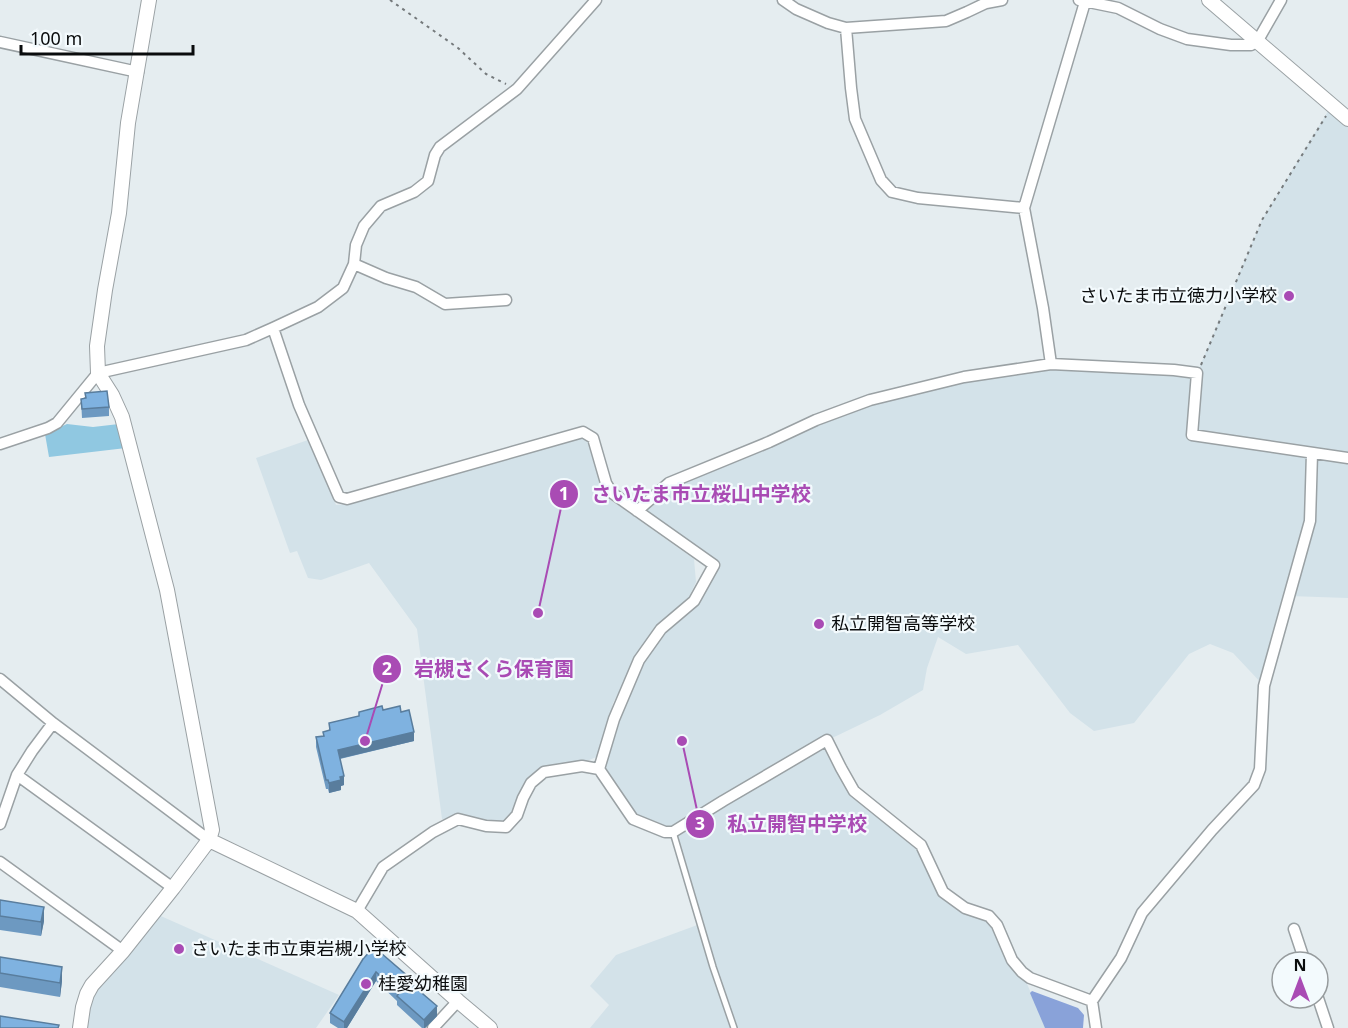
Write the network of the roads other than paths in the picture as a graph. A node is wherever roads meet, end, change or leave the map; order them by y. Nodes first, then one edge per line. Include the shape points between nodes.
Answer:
1 (148, 0) edge
2 (596, 0) edge
3 (783, 0) edge
4 (1002, 0) edge
5 (1209, 0) edge
6 (1281, 0) edge
7 (1082, 1) edge
8 (846, 28) junction
9 (0, 42) edge
10 (1257, 42) junction
11 (138, 72) junction
12 (1348, 119) edge
13 (1024, 208) junction
14 (354, 264) junction
15 (506, 300) dead end
16 (273, 328) junction
17 (1051, 364) junction
18 (98, 373) junction
19 (0, 444) edge
20 (1312, 453) junction
21 (1348, 458) edge
22 (637, 511) junction
23 (0, 679) edge
24 (53, 723) junction
25 (599, 769) junction
26 (17, 775) junction
27 (0, 824) edge
28 (673, 832) junction
29 (209, 840) junction
30 (0, 862) edge
31 (173, 888) junction
32 (357, 911) junction
33 (1294, 929) dead end
34 (1301, 950) edge
35 (123, 951) junction
36 (458, 1001) junction
37 (1092, 1001) junction
38 (1322, 1010) edge
39 (80, 1028) edge
40 (433, 1028) edge
41 (490, 1028) edge
42 (734, 1028) edge
43 (1096, 1028) edge
44 (1328, 1028) edge

1 - 11 street
2 - 14 street via 517,89 440,147 428,181 414,192 381,206 364,226
3 - 8 street
4 - 8 street via 946,21
5 - 10 street
6 - 10 street
7 - 10 street via 1118,8 1187,39 1231,45
7 - 13 street
8 - 13 street via 855,119 881,180 892,192
9 - 11 street
10 - 12 street
11 - 18 street via 97,346
13 - 17 street
14 - 15 street via 416,286 445,304
14 - 16 street via 343,288 318,307
16 - 18 street via 246,340
16 - 22 street via 299,405 339,497 347,499 583,432 592,438 612,493
17 - 20 street via 1197,373 1192,435
17 - 22 street via 964,377 870,400 669,483
18 - 19 street via 57,423
18 - 29 street via 122,417 167,590 212,830
20 - 21 street
20 - 37 street via 1310,521 1264,686 1260,769 1254,785 1142,913 1121,958
22 - 25 street via 714,565 694,601 661,629 639,660 614,719
23 - 24 street
24 - 26 street
24 - 29 street
25 - 28 street via 633,819
25 - 32 street via 582,766 544,772 531,783 517,815 506,827 458,819 433,832 383,867
26 - 27 street
26 - 31 street
28 - 37 street via 827,740 854,791 921,845 944,892 964,908 989,916 1022,972
28 - 42 lane
29 - 31 street
29 - 32 street
30 - 35 street
31 - 35 street
32 - 36 street
33 - 34 street
35 - 39 street via 92,985 82,1007
36 - 40 street
36 - 41 street
37 - 43 street
38 - 44 street

